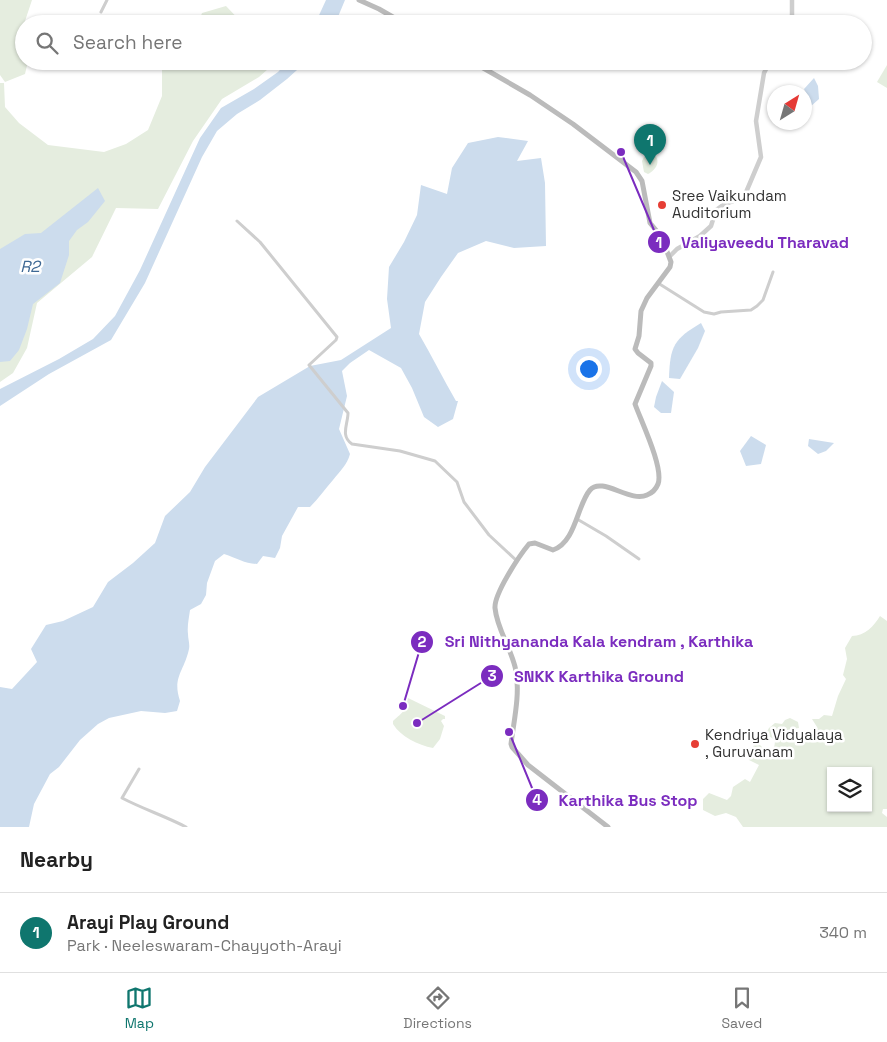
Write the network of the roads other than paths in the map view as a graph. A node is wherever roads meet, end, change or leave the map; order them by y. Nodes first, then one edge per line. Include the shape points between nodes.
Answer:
1 (107, 0) edge
2 (360, 0) edge
3 (792, 0) edge
4 (101, 12) dead end
5 (389, 15) edge
6 (792, 15) edge
7 (487, 70) edge
8 (766, 70) edge
9 (237, 220) dead end
10 (670, 256) junction
11 (773, 272) dead end
12 (658, 283) junction
13 (577, 519) junction
14 (639, 560) dead end
15 (517, 561) junction
16 (139, 769) dead end
17 (186, 827) edge
18 (608, 827) edge

1 - 4 street
2 - 5 main road
3 - 6 street
7 - 10 main road via 566,119 636,172 642,181 650,223 661,236
8 - 10 street via 756,121 761,157 744,197 716,210 711,226
9 - 15 street via 260,242 337,339 310,365 348,413 345,426 348,442 435,461 457,482 464,502 490,535
10 - 12 main road via 670,266
11 - 12 street via 758,306 751,310 714,314 704,312
12 - 13 main road via 641,311 635,349 651,363 635,404 656,461 658,484 648,495 638,497 594,486
13 - 14 street
13 - 15 main road via 557,548 552,550 529,544
15 - 18 main road via 499,591 495,608 517,680 511,744 528,765
16 - 17 street via 122,798

